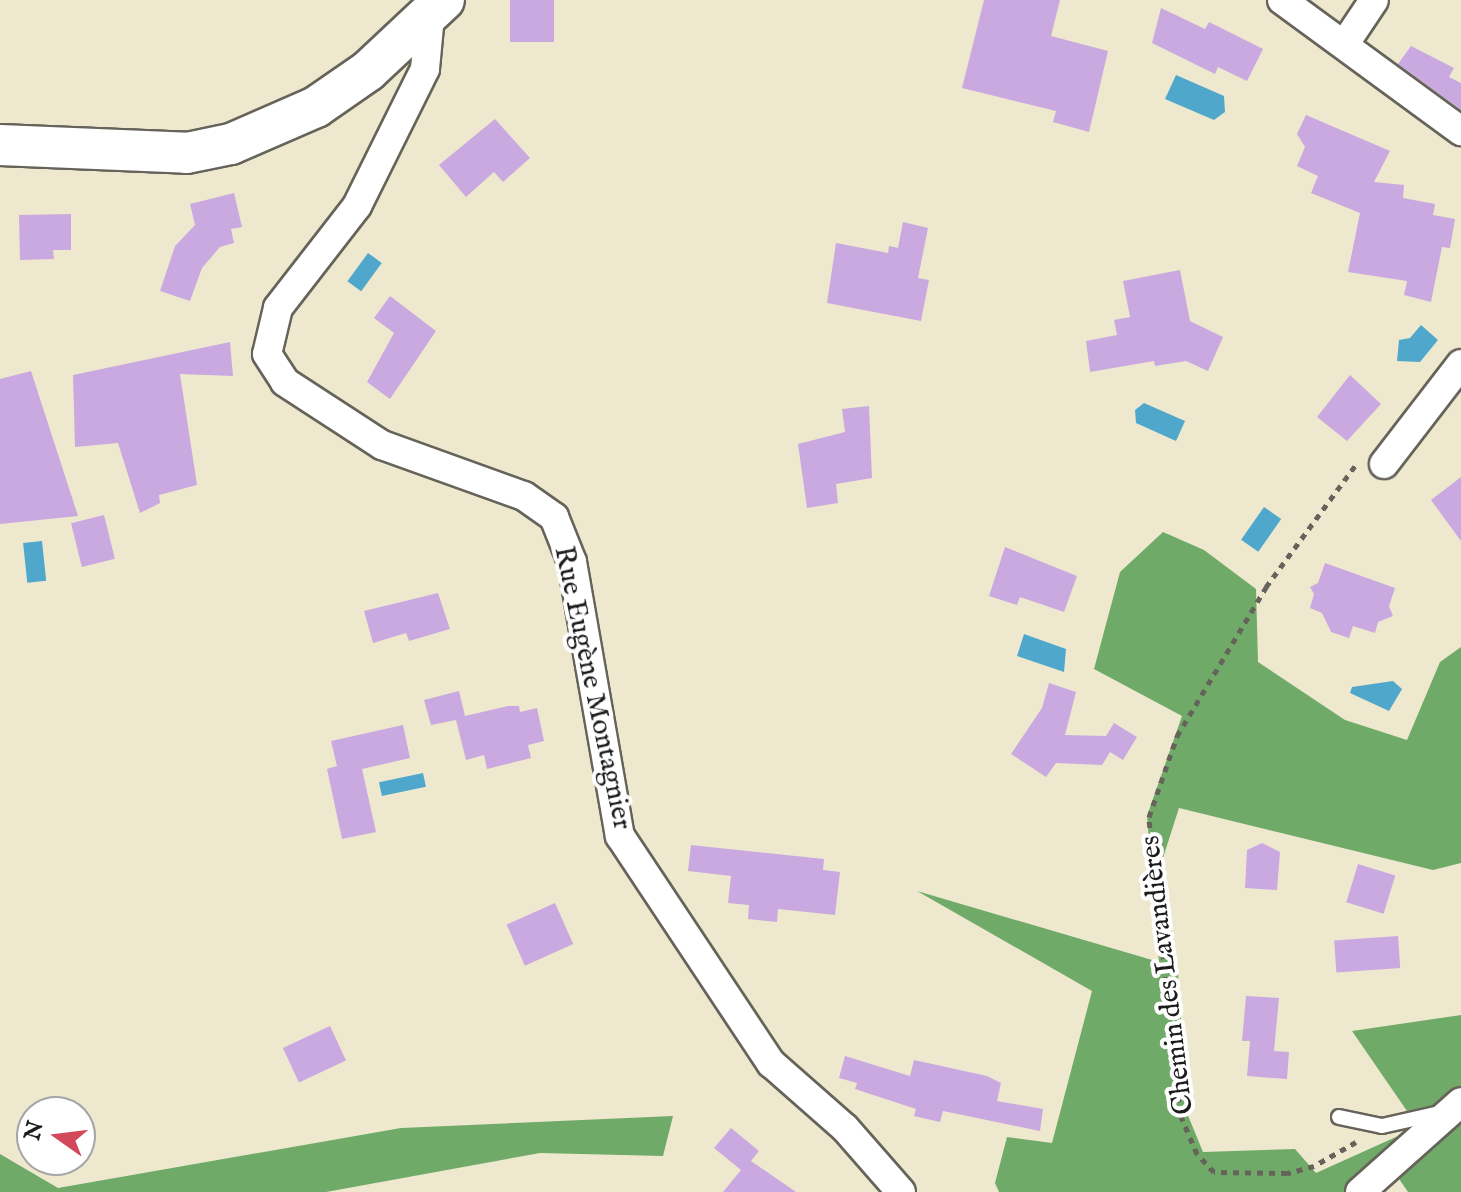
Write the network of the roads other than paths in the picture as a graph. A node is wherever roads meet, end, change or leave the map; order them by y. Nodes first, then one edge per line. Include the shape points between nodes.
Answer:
1 (1282, 0) edge
2 (1374, 0) edge
3 (437, 8) edge
4 (1346, 42) junction
5 (1461, 131) edge
6 (0, 145) edge
7 (1461, 364) edge
8 (1376, 458) road end
9 (1456, 1106) edge
10 (1339, 1117) dead end
11 (901, 1192) edge
12 (1360, 1192) edge

1 - 4 street
2 - 4 street
3 - 6 street via 368,71 316,107 231,144 187,153
3 - 11 street, Rue Eugène Montagnier via 425,69 357,206 278,308 267,354 285,382 382,445 524,496 554,517 572,562 620,836 771,1063 845,1128
4 - 5 street
7 - 8 street
9 - 10 lane via 1382,1126
9 - 12 street

